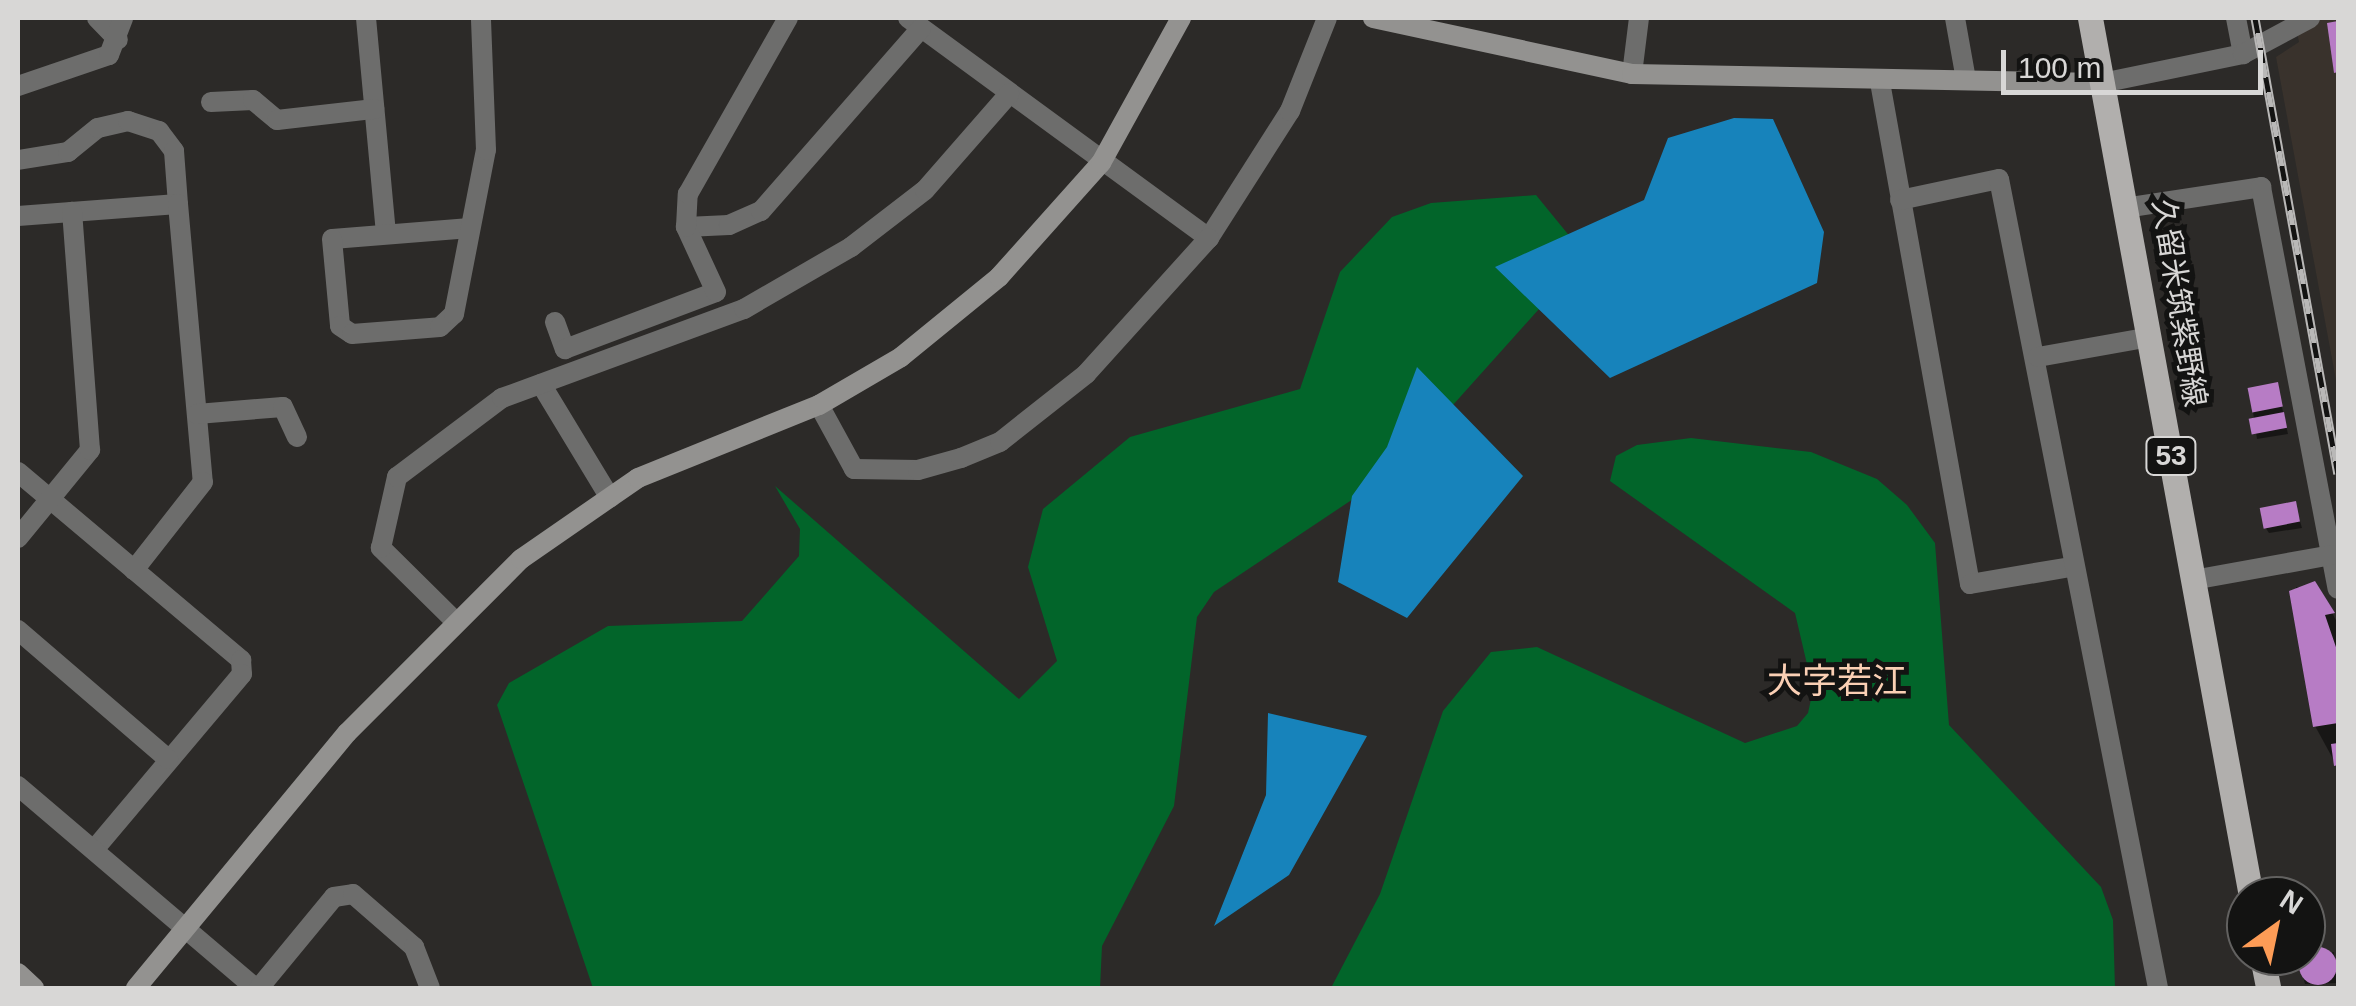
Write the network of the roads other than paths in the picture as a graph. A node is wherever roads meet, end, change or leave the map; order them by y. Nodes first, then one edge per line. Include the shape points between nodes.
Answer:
1 (97, 18) edge
2 (123, 18) edge
3 (366, 18) edge
4 (480, 18) edge
5 (788, 18) edge
6 (1181, 18) edge
7 (1327, 18) edge
8 (1373, 18) edge
9 (1638, 18) edge
10 (1955, 18) edge
11 (2090, 18) edge
12 (2236, 18) edge
13 (2310, 18) edge
14 (914, 23) edge
15 (118, 40) junction
16 (2242, 54) junction
17 (1632, 74) junction
18 (1966, 80) junction
19 (1880, 82) junction
20 (2102, 83) junction
21 (18, 86) edge
22 (1009, 94) junction
23 (211, 102) dead end
24 (374, 109) junction
25 (18, 160) edge
26 (1100, 163) junction
27 (1900, 200) junction
28 (178, 204) junction
29 (2131, 207) junction
30 (72, 212) junction
31 (18, 216) edge
32 (686, 226) junction
33 (470, 228) junction
34 (386, 233) junction
35 (1209, 238) junction
36 (555, 322) dead end
37 (2150, 337) junction
38 (2038, 357) junction
39 (541, 384) junction
40 (819, 404) junction
41 (197, 414) junction
42 (297, 437) dead end
43 (18, 472) edge
44 (610, 498) junction
45 (52, 500) junction
46 (18, 538) edge
47 (2332, 555) junction
48 (2070, 567) junction
49 (134, 570) junction
50 (2193, 580) junction
51 (2338, 590) edge
52 (454, 620) junction
53 (18, 630) edge
54 (168, 760) junction
55 (18, 786) edge
56 (94, 850) junction
57 (2247, 876) edge
58 (186, 929) junction
59 (18, 973) edge
60 (34, 988) edge
61 (136, 988) edge
62 (257, 988) edge
63 (430, 988) edge
64 (2158, 988) edge

1 - 15 street
2 - 15 street
3 - 24 street
4 - 33 street via 486,150
5 - 32 street via 706,148
6 - 26 street
7 - 35 street via 1290,111
8 - 17 street
9 - 17 street
10 - 18 street
11 - 20 main road, 久留米筑紫野線 / 53
12 - 16 street
13 - 16 street
14 - 22 street
14 - 32 street via 761,211 729,225
15 - 21 street via 109,56
16 - 20 street
17 - 19 street
18 - 19 street
18 - 20 street
19 - 27 street
20 - 29 main road, 久留米筑紫野線 / 53
22 - 26 street
22 - 39 street via 925,190 851,246 744,309
23 - 24 street via 252,100 277,120
24 - 34 street
25 - 28 street via 68,152 98,128 128,121 159,131 174,151
26 - 35 street
26 - 40 street via 952,320
27 - 38 street via 2000,179
27 - 48 street via 1970,584
28 - 30 street
28 - 41 street
29 - 37 main road, 久留米筑紫野線 / 53
29 - 47 street via 2261,187
30 - 31 street
30 - 45 street via 90,450
32 - 36 street via 716,292 565,349
33 - 34 street
33 - 34 street via 454,314 440,327 352,334 340,326 332,238
35 - 40 street via 1086,374 1000,442 918,470 854,469
37 - 38 street
37 - 50 main road, 久留米筑紫野線 / 53
38 - 48 street
39 - 44 street
39 - 52 street via 502,398 397,477 381,548
40 - 44 street
41 - 42 street via 283,407
41 - 49 street via 203,482
43 - 45 street
44 - 52 street
45 - 46 street
45 - 49 street
47 - 50 street
47 - 51 street
48 - 64 street
49 - 54 street via 241,660 242,674
50 - 57 main road, 久留米筑紫野線 / 53
52 - 58 street via 347,732
53 - 54 street
54 - 56 street
55 - 56 street
56 - 58 street
58 - 61 street
58 - 62 street
59 - 60 street
62 - 63 street via 334,898 352,894 414,947

